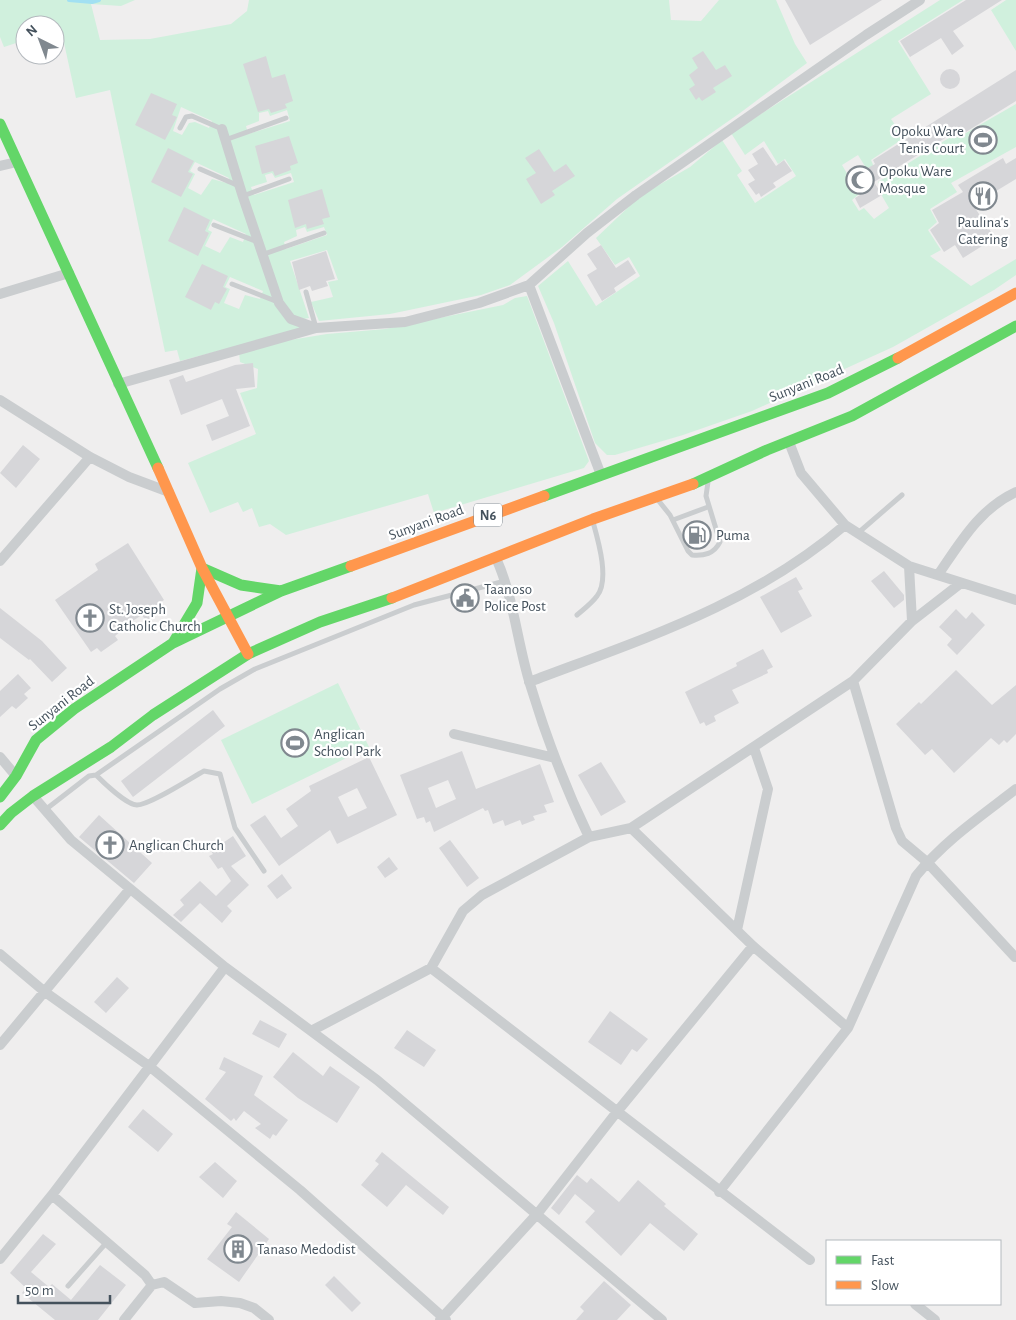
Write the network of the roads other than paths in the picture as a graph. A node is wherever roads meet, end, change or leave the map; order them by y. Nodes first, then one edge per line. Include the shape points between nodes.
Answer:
1 (920, 0) edge
2 (286, 118) dead end
3 (0, 124) edge
4 (180, 128) dead end
5 (222, 129) joint
6 (225, 140) junction
7 (17, 162) junction
8 (0, 166) edge
9 (200, 169) dead end
10 (289, 179) dead end
11 (241, 192) junction
12 (214, 225) dead end
13 (324, 233) dead end
14 (259, 242) junction
15 (264, 254) junction
16 (69, 273) junction
17 (232, 284) dead end
18 (529, 285) junction
19 (306, 292) dead end
20 (1016, 293) edge
21 (0, 294) edge
22 (280, 303) junction
23 (1016, 326) edge
24 (316, 328) junction
25 (118, 384) junction
26 (0, 400) edge
27 (788, 442) junction
28 (90, 457) junction
29 (600, 475) junction
30 (710, 477) junction
31 (169, 492) junction
32 (1016, 492) edge
33 (902, 495) dead end
34 (656, 498) junction
35 (708, 507) junction
36 (593, 519) junction
37 (673, 520) junction
38 (845, 525) junction
39 (858, 533) junction
40 (496, 558) junction
41 (0, 561) edge
42 (909, 566) junction
43 (202, 568) junction
44 (938, 575) junction
45 (507, 581) junction
46 (961, 583) junction
47 (281, 591) junction
48 (1016, 600) edge
49 (229, 615) junction
50 (577, 615) dead end
51 (912, 621) junction
52 (173, 644) junction
53 (248, 654) junction
54 (853, 681) junction
55 (530, 682) junction
56 (454, 734) dead end
57 (754, 748) junction
58 (0, 757) edge
59 (554, 758) junction
60 (96, 775) junction
61 (16, 776) junction
62 (1016, 789) edge
63 (33, 796) junction
64 (0, 797) edge
65 (44, 811) junction
66 (0, 825) edge
67 (631, 828) junction
68 (589, 837) junction
69 (927, 862) junction
70 (264, 871) dead end
71 (130, 889) junction
72 (736, 930) junction
73 (753, 946) junction
74 (0, 954) edge
75 (1015, 957) edge
76 (225, 967) junction
77 (431, 968) junction
78 (45, 992) junction
79 (848, 1028) junction
80 (311, 1031) junction
81 (0, 1045) edge
82 (149, 1066) junction
83 (616, 1113) junction
84 (719, 1192) junction
85 (52, 1195) junction
86 (538, 1213) junction
87 (107, 1242) junction
88 (0, 1259) edge
89 (810, 1260) dead end
90 (152, 1285) junction
91 (68, 1286) dead end
92 (916, 1305) edge
93 (443, 1319) edge
94 (124, 1320) edge
95 (268, 1320) edge
96 (662, 1320) edge
97 (935, 1320) edge

1 - 18 street via 636,195
2 - 6 lane
3 - 7 main road
4 - 5 lane via 186,117 192,116
5 - 6 street
6 - 11 street
7 - 8 street
7 - 16 main road
9 - 11 lane
10 - 11 lane
11 - 14 street
12 - 14 lane
13 - 15 lane
14 - 15 street
15 - 22 street
16 - 21 street
16 - 25 main road
17 - 22 lane
18 - 24 street via 479,303 405,322
18 - 29 street
19 - 24 lane
20 - 29 main road, Sunyani Road / N6 via 828,393
22 - 24 street via 291,319
23 - 27 main road via 852,416
24 - 25 street
25 - 31 main road
26 - 28 street
27 - 30 main road
27 - 38 street via 801,473
28 - 31 street via 128,477
28 - 41 street
29 - 47 main road, Sunyani Road / N6
30 - 34 main road
30 - 35 lane via 706,488
31 - 43 main road
32 - 44 street via 991,506 975,522
33 - 39 lane
34 - 36 main road
34 - 37 lane
35 - 37 lane
35 - 37 lane via 720,542 709,554 692,555
36 - 40 main road
36 - 50 lane via 602,558 599,594
38 - 39 street
38 - 55 street via 765,584 673,628
39 - 42 street
40 - 45 street
40 - 53 main road via 320,622
42 - 44 street
42 - 51 street
43 - 47 main road via 241,585
43 - 49 main road
43 - 52 main road via 197,603
44 - 46 street
45 - 55 street
45 - 60 lane via 414,605 255,669 212,694
46 - 48 street
46 - 51 street
47 - 49 main road, Sunyani Road / N6
49 - 52 main road, Sunyani Road / N6
49 - 53 main road
51 - 54 street
52 - 61 main road, Sunyani Road / N6 via 74,709 36,740
53 - 63 main road
54 - 57 street
54 - 69 street via 896,828 902,841
55 - 59 street
56 - 59 street
57 - 67 street
57 - 72 street via 768,790
58 - 61 street
59 - 68 street
60 - 65 lane via 89,776
60 - 70 lane via 127,802 137,805 204,771 220,774 235,828
61 - 64 main road, Sunyani Road / N6
62 - 69 street via 960,831
63 - 65 street
63 - 66 main road
65 - 71 street via 71,840
67 - 68 street
67 - 72 street
68 - 77 street via 482,895 463,911
69 - 75 street
69 - 79 street via 916,876
71 - 76 street
71 - 78 street
72 - 73 street
73 - 79 street
73 - 83 street
74 - 78 street
76 - 80 street
76 - 82 street
77 - 80 street
77 - 83 street
78 - 81 street
78 - 82 street
79 - 84 street
80 - 86 street via 378,1080
82 - 85 street
82 - 93 street via 300,1190
83 - 84 street
83 - 86 street
84 - 89 street
85 - 87 street
85 - 88 street
86 - 93 street
86 - 96 street
87 - 90 street
87 - 91 lane
90 - 94 street
90 - 95 street via 164,1282 195,1303 240,1303 254,1308
92 - 97 street

